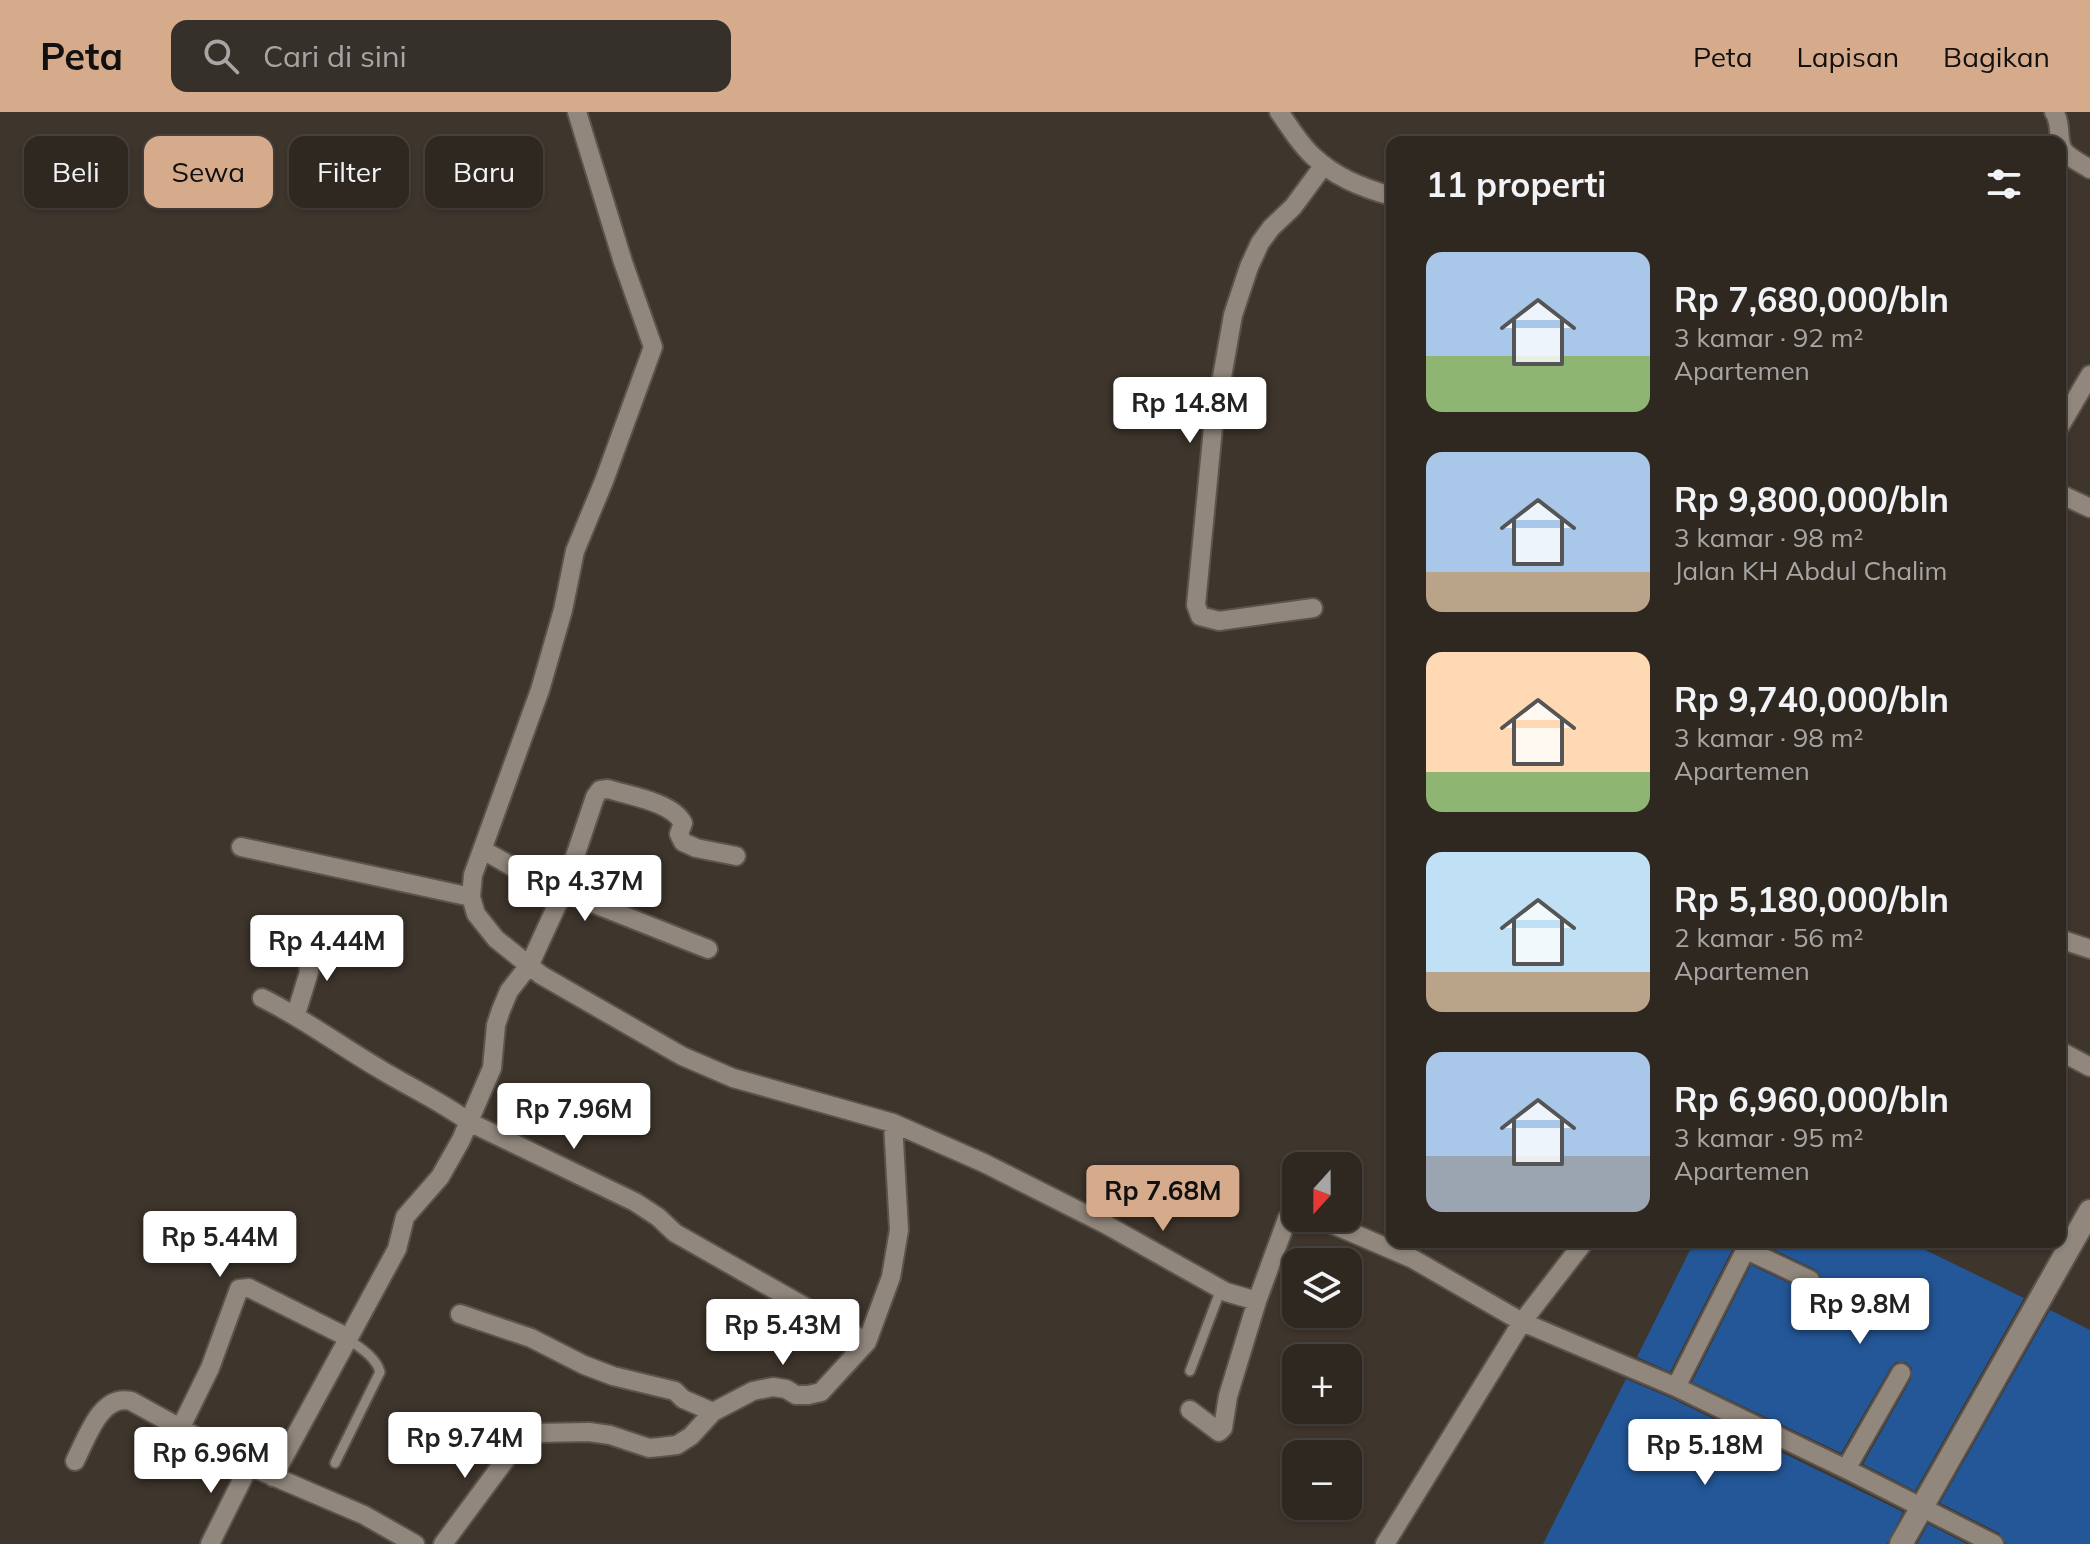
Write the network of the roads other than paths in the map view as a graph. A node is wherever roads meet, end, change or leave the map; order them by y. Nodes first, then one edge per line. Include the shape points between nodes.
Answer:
1 (577, 112) edge
2 (1279, 112) edge
3 (2054, 112) edge
4 (2061, 136) edge
5 (2066, 153) edge
6 (1318, 161) junction
7 (2090, 169) edge
8 (1386, 194) edge
9 (2090, 375) edge
10 (2066, 416) edge
11 (2066, 497) edge
12 (2090, 508) edge
13 (1313, 608) dead end
14 (241, 847) dead end
15 (483, 850) junction
16 (736, 856) dead end
17 (563, 892) junction
18 (471, 897) junction
19 (2066, 941) edge
20 (307, 948) dead end
21 (708, 949) dead end
22 (2090, 949) edge
23 (530, 964) junction
24 (262, 998) dead end
25 (296, 1014) junction
26 (2066, 1054) edge
27 (2090, 1067) edge
28 (469, 1122) junction
29 (893, 1123) junction
30 (2087, 1224) edge
31 (1282, 1232) edge
32 (1350, 1232) edge
33 (1386, 1247) edge
34 (1388, 1248) edge
35 (1579, 1248) edge
36 (1810, 1280) dead end
37 (1221, 1289) junction
38 (1257, 1301) junction
39 (460, 1314) dead end
40 (1522, 1322) junction
41 (347, 1337) junction
42 (867, 1342) junction
43 (1190, 1371) dead end
44 (1901, 1373) dead end
45 (1676, 1387) junction
46 (1190, 1410) dead end
47 (713, 1412) junction
48 (180, 1429) junction
49 (75, 1461) dead end
50 (335, 1463) dead end
51 (249, 1466) junction
52 (1846, 1469) junction
53 (273, 1477) junction
54 (1919, 1508) junction
55 (210, 1544) edge
56 (415, 1544) edge
57 (443, 1544) edge
58 (1385, 1544) edge
59 (1901, 1544) edge
60 (1994, 1544) edge

1 - 15 street via 653,347 575,551 540,690
2 - 6 street
3 - 4 street
5 - 7 street
6 - 8 street via 1364,189
6 - 13 street via 1293,207 1260,243 1233,315 1213,428 1196,605 1200,616 1219,621
9 - 10 street
11 - 12 street
14 - 18 street
15 - 17 street
15 - 18 street
16 - 17 street via 683,842 679,815 664,807 600,790
17 - 21 street
17 - 23 street
18 - 23 street via 476,914 496,939
19 - 22 street
20 - 25 street via 309,972
23 - 28 street via 501,1010 492,1068
23 - 29 street via 669,1049 720,1073
24 - 25 street
25 - 28 street
26 - 27 street
28 - 41 street via 440,1177 405,1217 397,1249
28 - 42 street via 635,1202 675,1233
29 - 37 street via 1105,1224
29 - 42 street via 899,1230 891,1277
30 - 54 street
31 - 38 street
32 - 33 street
34 - 40 street
35 - 40 street
36 - 45 street via 1744,1253
37 - 38 street
37 - 43 lane
38 - 46 street via 1223,1428 1213,1429
39 - 47 street via 531,1338 613,1376 675,1391
40 - 45 street
40 - 58 street
41 - 48 street via 249,1288 239,1289
41 - 50 lane via 380,1372
41 - 53 street
42 - 47 street via 821,1392 796,1395 773,1387
44 - 52 street
45 - 52 street
47 - 57 street via 691,1436 660,1447 589,1432 534,1433 520,1440
48 - 49 street via 120,1399 108,1404
48 - 51 street
51 - 53 street
51 - 55 street
52 - 54 street
53 - 56 street via 364,1515
54 - 59 street
54 - 60 street

